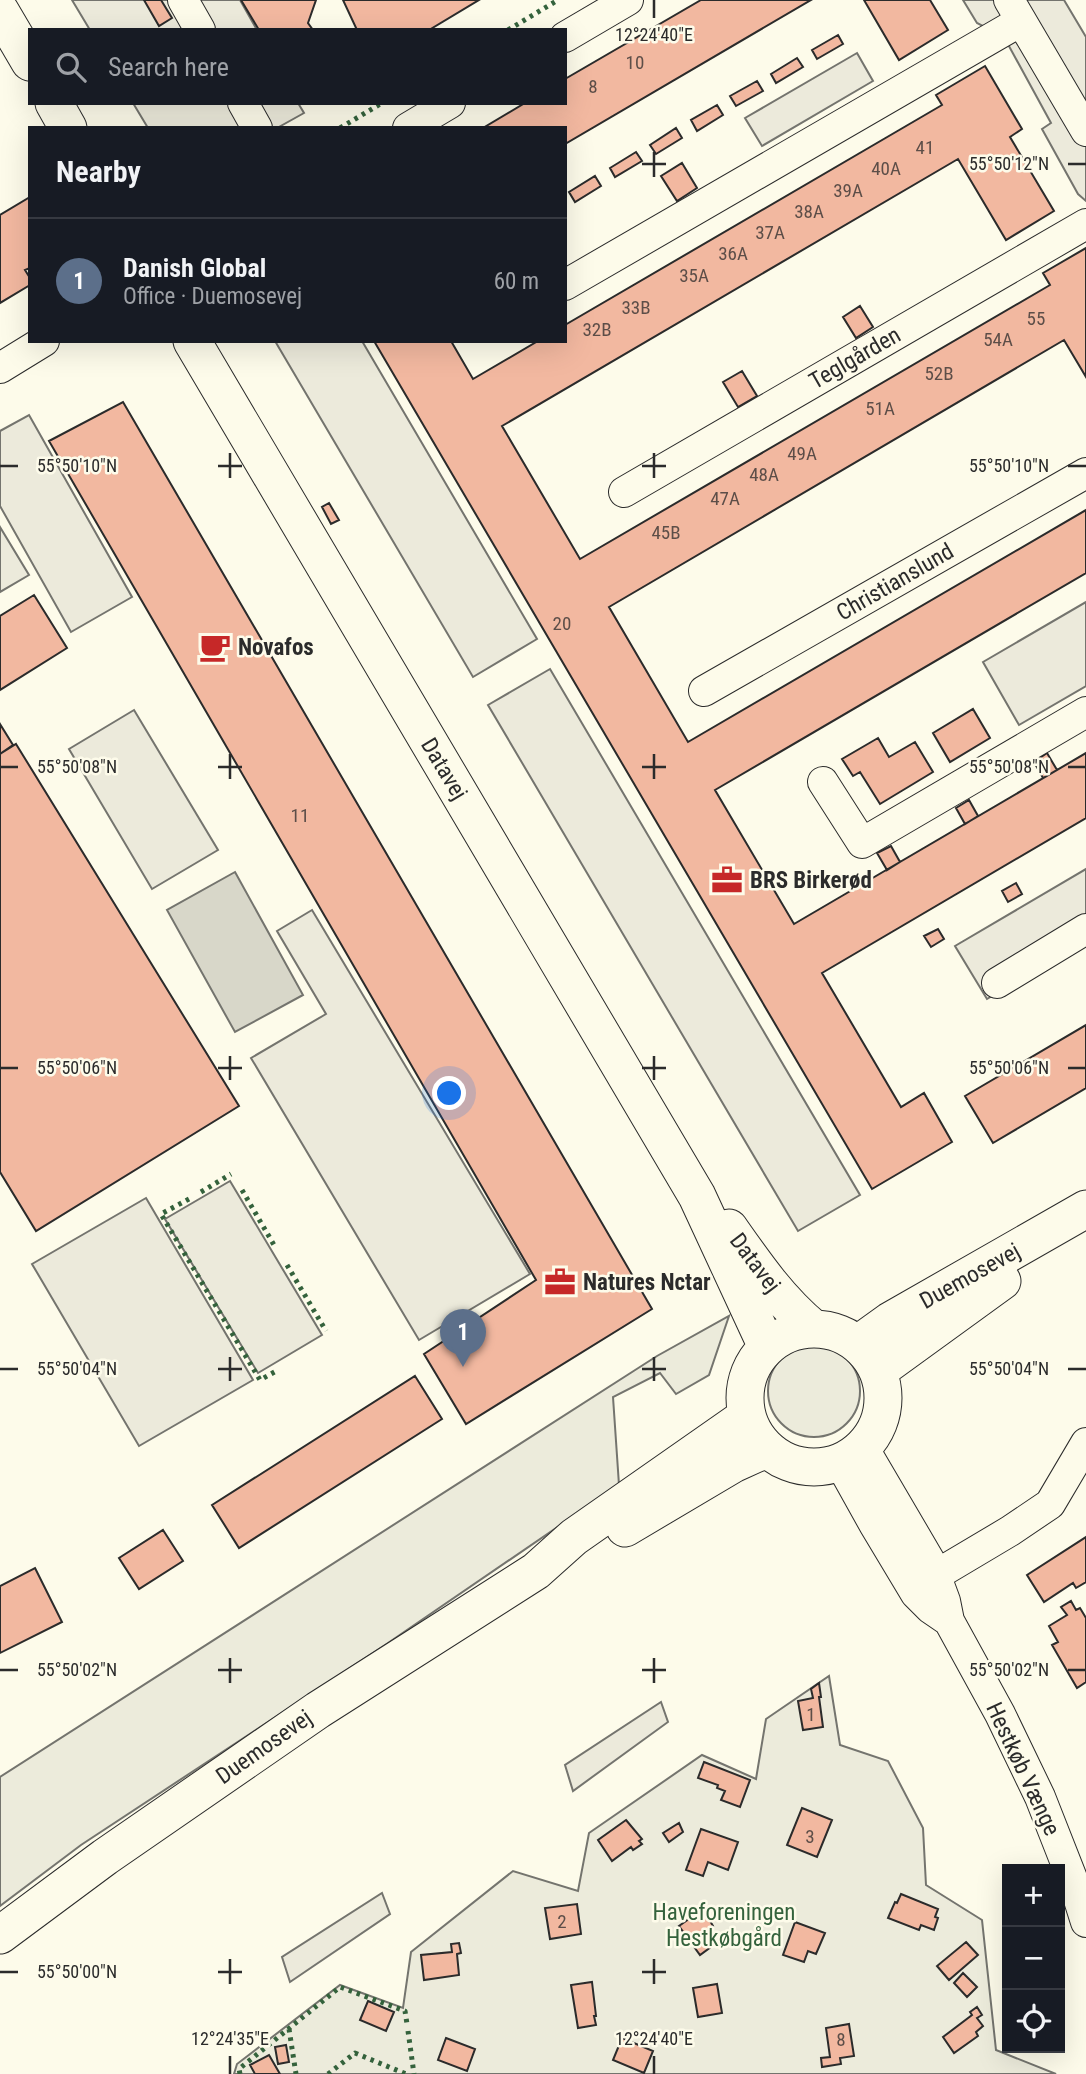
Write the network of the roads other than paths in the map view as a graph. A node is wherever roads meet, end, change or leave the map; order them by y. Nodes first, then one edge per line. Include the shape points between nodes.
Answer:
1 (183, 0) edge
2 (628, 0) edge
3 (1015, 10) edge
4 (0, 11) edge
5 (199, 28) edge
6 (567, 36) edge
7 (28, 59) edge
8 (55, 105) edge
9 (244, 105) edge
10 (447, 105) edge
11 (67, 126) edge
12 (256, 126) edge
13 (411, 126) edge
14 (1086, 131) edge
15 (1086, 225) edge
16 (567, 284) edge
17 (41, 343) edge
18 (193, 343) edge
19 (0, 368) edge
20 (1086, 473) edge
21 (624, 492) dead end
22 (704, 691) dead end
23 (1086, 712) edge
24 (823, 782) dead end
25 (1086, 929) edge
26 (997, 983) dead end
27 (697, 1196) junction
28 (1076, 1215) edge
29 (814, 1329) junction
30 (767, 1347) junction
31 (868, 1357) junction
32 (747, 1416) junction
33 (766, 1449) junction
34 (1084, 1453) edge
35 (852, 1455) junction
36 (536, 1570) junction
37 (936, 1575) junction
38 (949, 1621) junction
39 (1086, 1922) edge
40 (0, 1935) edge

1 - 5 street
2 - 6 street
3 - 14 street
3 - 16 street
4 - 7 street
8 - 11 street
9 - 12 street
10 - 13 street
15 - 21 street, Teglgården
17 - 19 street
18 - 27 street, Datavej
20 - 22 street, Christianslund
23 - 24 street via 863,844
25 - 26 street
27 - 29 street, Datavej via 720,1216 792,1311
27 - 30 street, Datavej
28 - 31 street, Duemosevej via 1062,1237
29 - 30 street via 780,1337
29 - 31 street via 846,1336
30 - 32 street via 749,1371 744,1401
31 - 35 street via 882,1385 883,1407 877,1429
32 - 33 street
32 - 36 street, Duemosevej via 575,1537
33 - 35 street via 801,1467 821,1468
33 - 36 street, Duemosevej via 580,1555
34 - 37 street via 1050,1504
35 - 37 street, Hestkøb Vænge
35 - 38 street, Hestkøb Vænge via 916,1594
36 - 40 street, Duemosevej via 318,1710
37 - 38 street, Hestkøb Vænge
38 - 39 street, Hestkøb Vænge via 1040,1797

